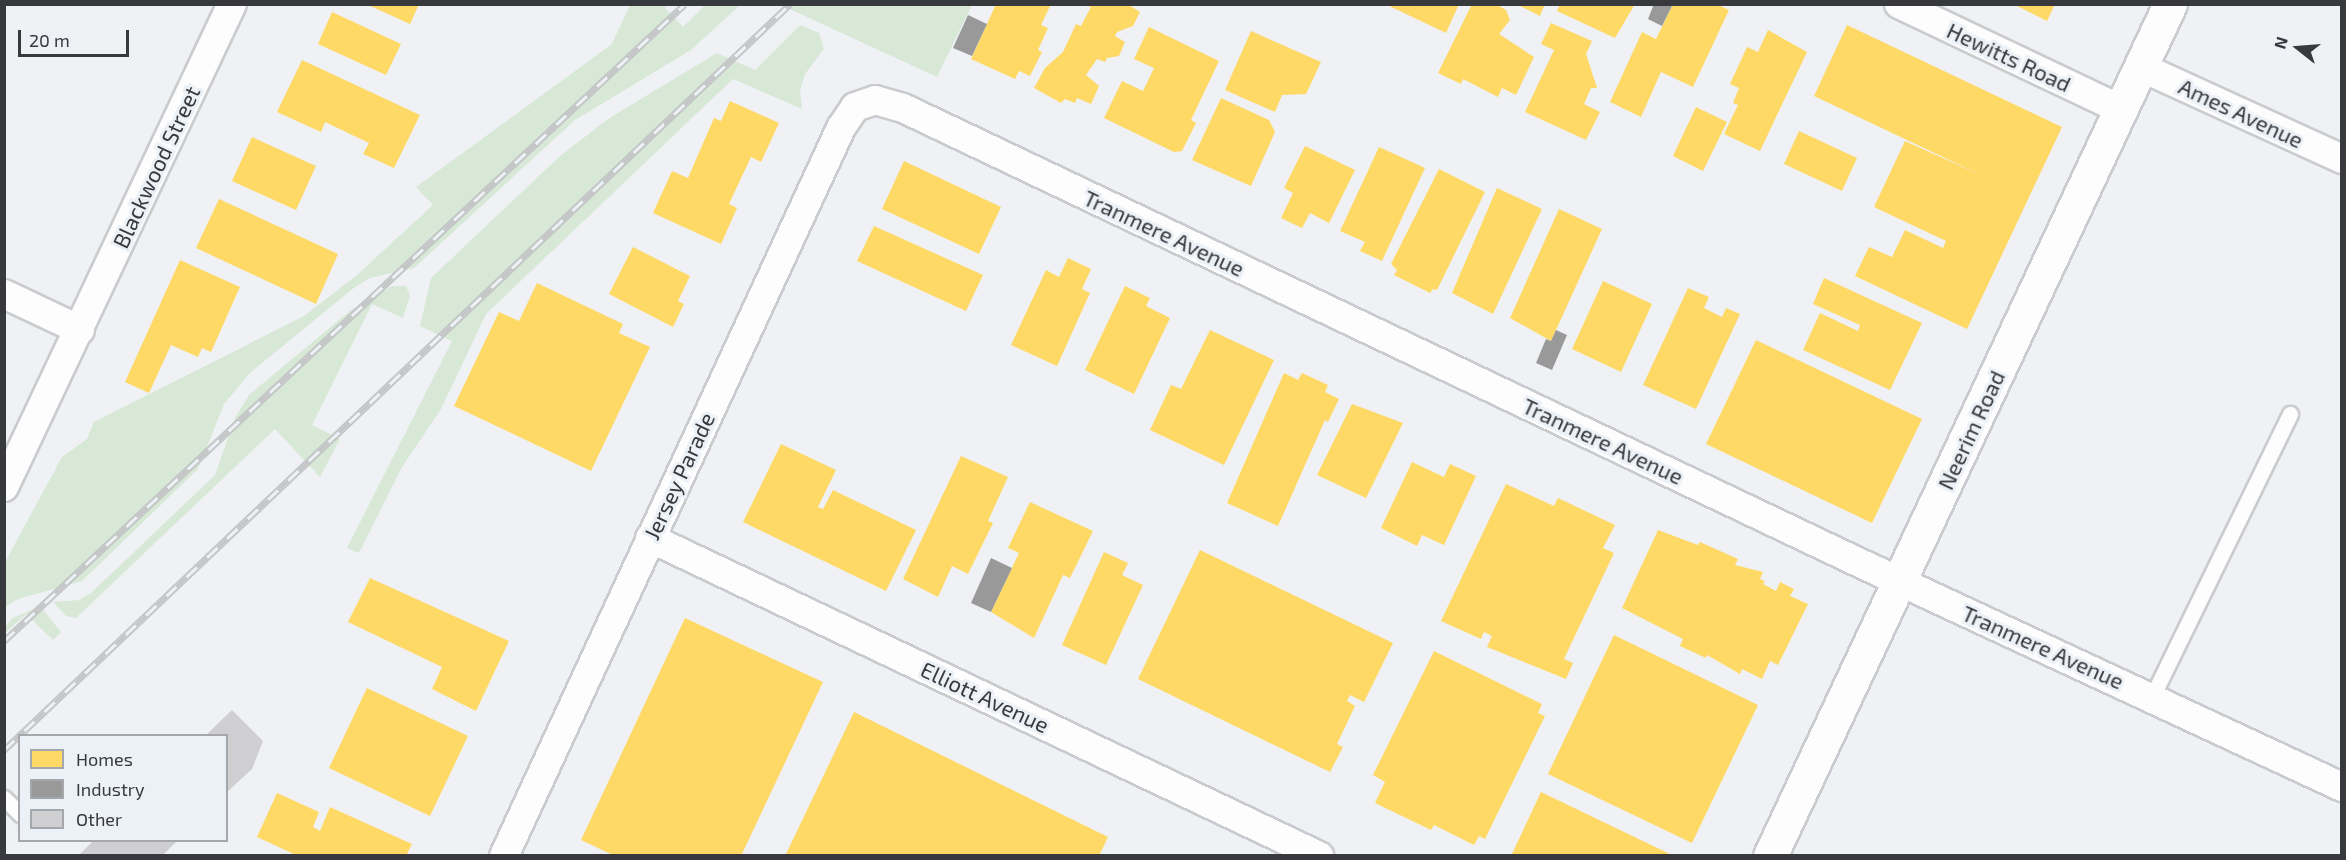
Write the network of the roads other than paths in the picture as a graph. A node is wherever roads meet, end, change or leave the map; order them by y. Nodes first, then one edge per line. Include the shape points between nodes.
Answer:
1 (232, 4) edge
2 (1899, 4) edge
3 (2170, 4) edge
4 (2140, 66) junction
5 (863, 102) joint
6 (2120, 109) junction
7 (2342, 159) edge
8 (4, 294) edge
9 (80, 330) junction
10 (2290, 414) dead end
11 (4, 487) edge
12 (650, 538) junction
13 (1899, 582) junction
14 (2152, 697) junction
15 (2342, 787) edge
16 (4, 798) edge
17 (18, 812) edge
18 (504, 855) edge
19 (1319, 855) edge
20 (1770, 855) edge

1 - 9 street, Blackwood Street
2 - 6 street, Hewitts Road
3 - 4 main road, Neerim Road
4 - 6 main road, Neerim Road
4 - 7 street, Ames Avenue
5 - 12 street, Jersey Parade via 847,115
5 - 13 street, Tranmere Avenue via 875,100 903,108
6 - 13 main road, Neerim Road
8 - 9 street
9 - 11 street, Blackwood Street
10 - 14 lane
12 - 18 street, Jersey Parade
12 - 19 street, Elliott Avenue
13 - 14 street, Tranmere Avenue
13 - 20 main road, Neerim Road
14 - 15 street, Tranmere Avenue
16 - 17 lane

